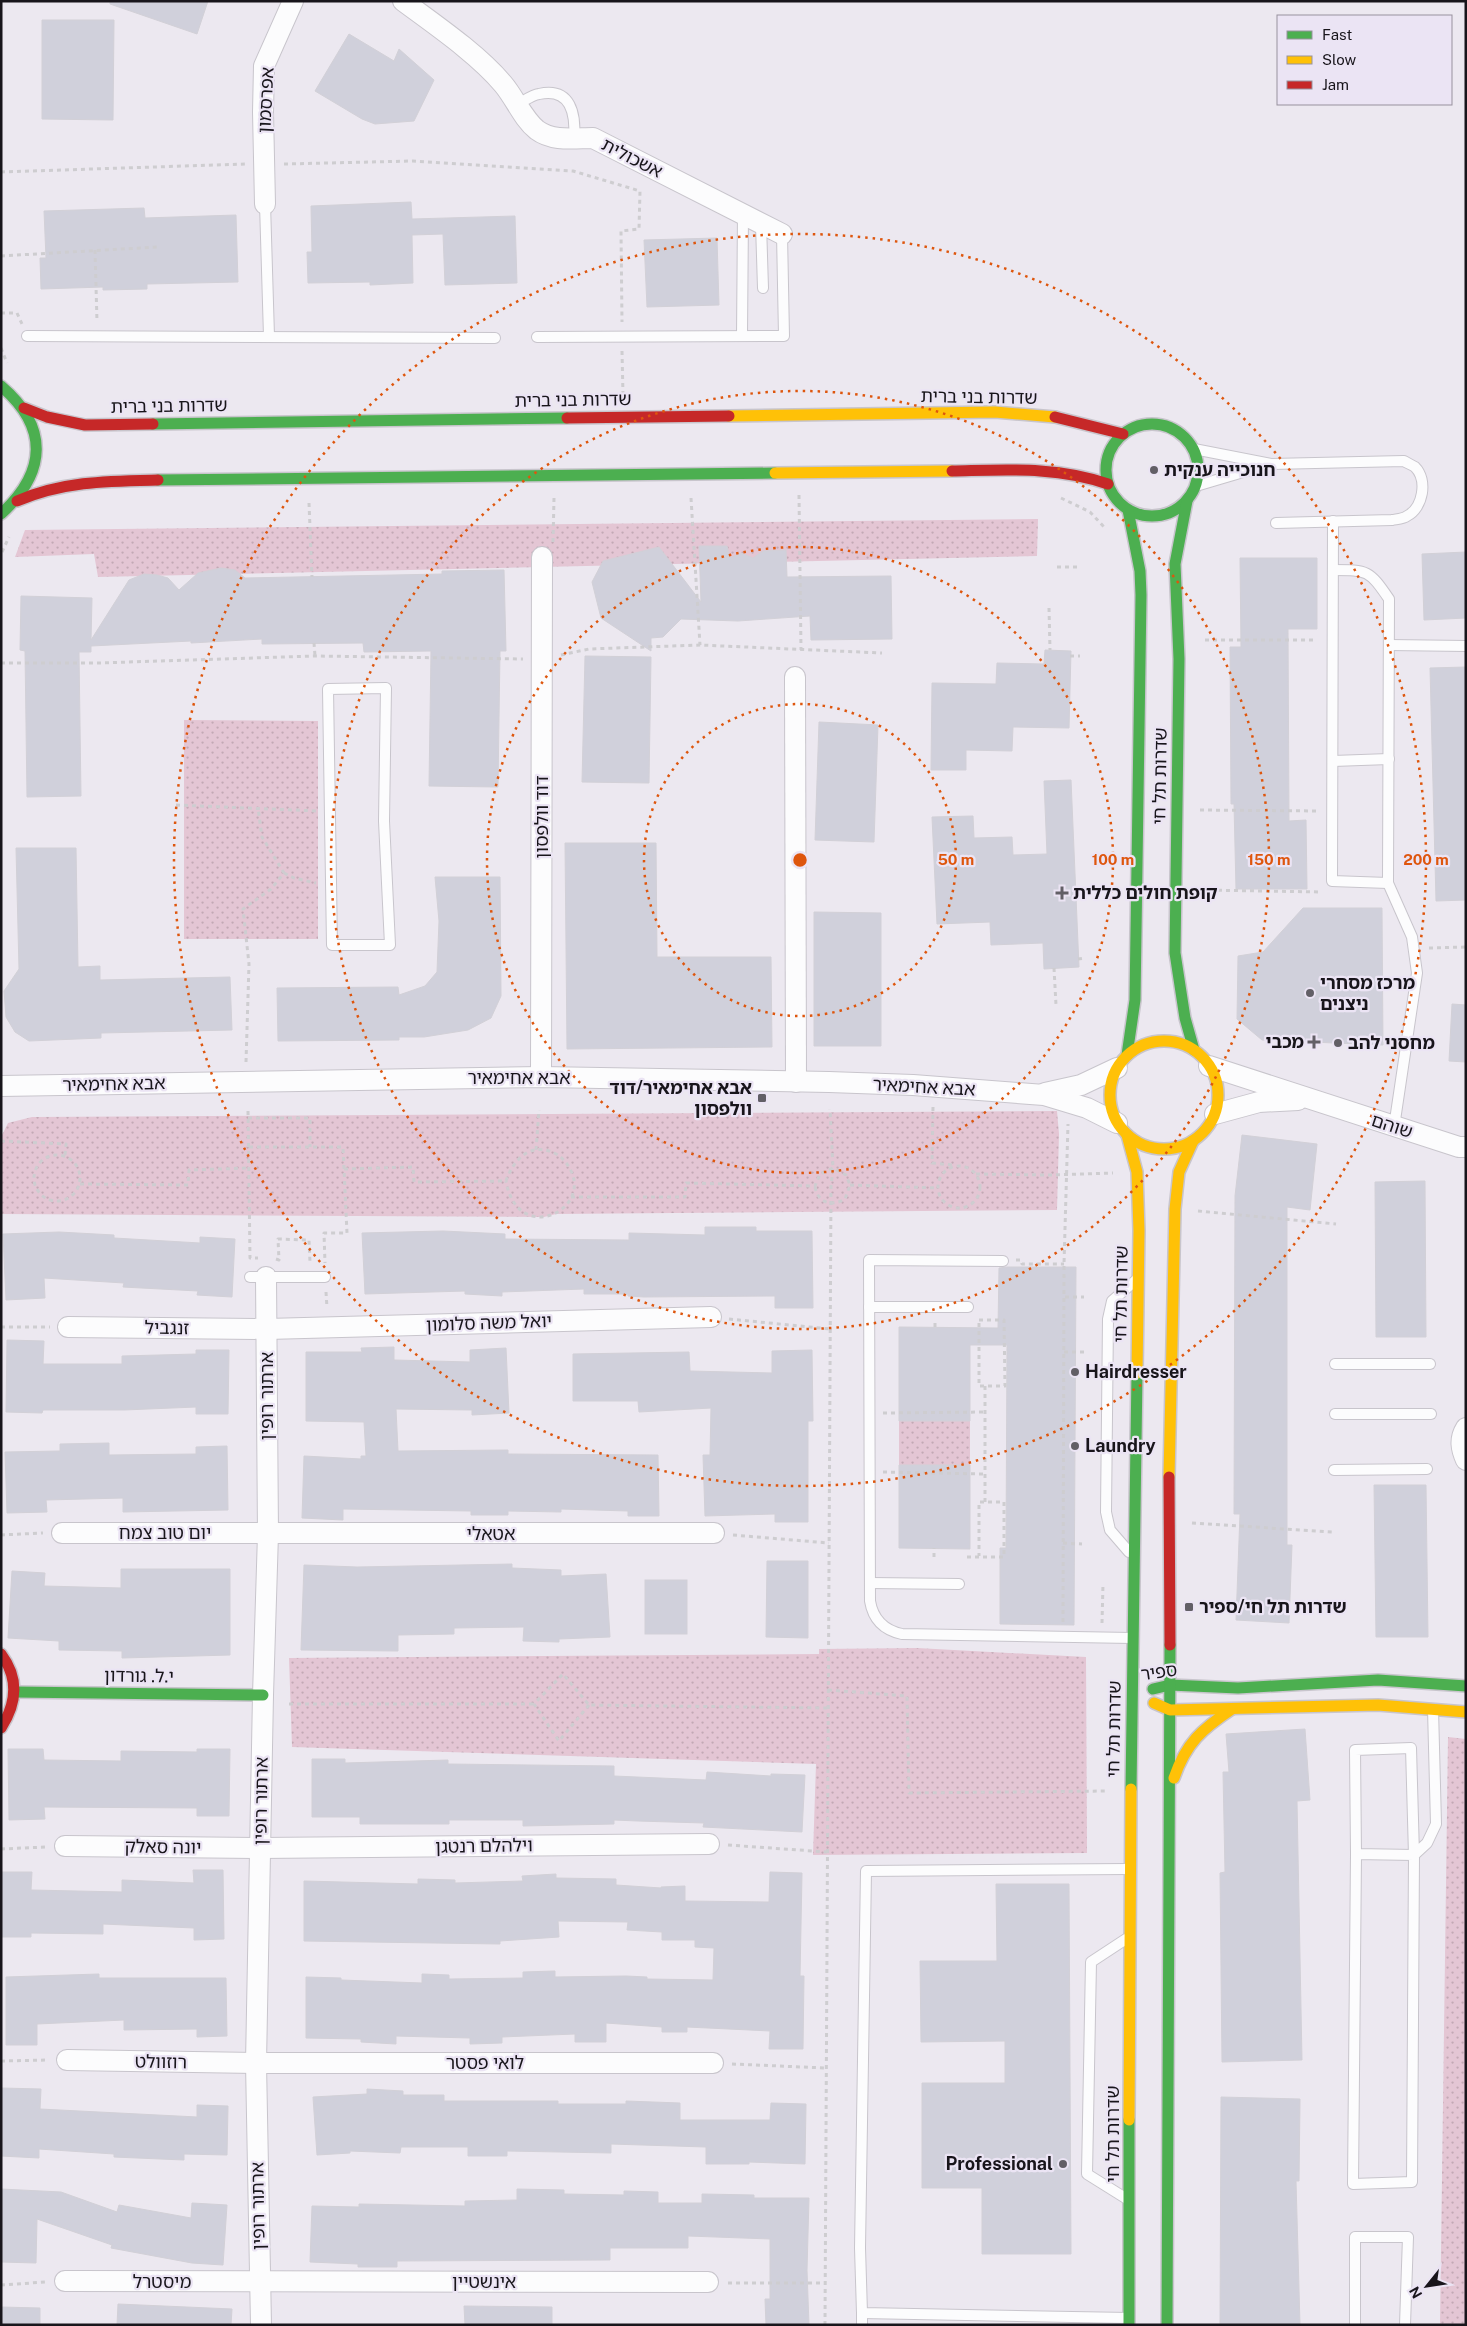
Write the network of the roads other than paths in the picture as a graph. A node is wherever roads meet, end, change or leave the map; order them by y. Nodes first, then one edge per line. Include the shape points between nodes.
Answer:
1 (292, 1) edge
2 (403, 1) edge
3 (518, 104) junction
4 (574, 139) junction
5 (265, 204) joint
6 (743, 214) junction
7 (762, 224) junction
8 (782, 234) joint
9 (764, 288) dead end
10 (27, 336) road end
11 (269, 336) junction
12 (742, 336) junction
13 (537, 337) dead end
14 (495, 338) dead end
15 (1, 386) edge
16 (24, 408) junction
17 (1123, 434) junction
18 (1194, 449) junction
19 (1270, 464) junction
20 (1108, 484) junction
21 (1196, 486) junction
22 (17, 500) junction
23 (1187, 501) junction
24 (1128, 510) junction
25 (2, 514) edge
26 (1333, 521) junction
27 (1276, 522) dead end
28 (542, 557) road end
29 (1333, 570) junction
30 (1389, 645) junction
31 (1466, 646) edge
32 (795, 678) dead end
33 (1389, 759) junction
34 (1332, 761) junction
35 (330, 811) joint
36 (1388, 883) junction
37 (1194, 1050) junction
38 (1122, 1061) junction
39 (1209, 1066) junction
40 (541, 1077) junction
41 (796, 1082) junction
42 (1, 1086) edge
43 (1036, 1094) junction
44 (1319, 1102) junction
45 (1215, 1114) junction
46 (1394, 1127) junction
47 (1122, 1129) junction
48 (1193, 1141) junction
49 (1466, 1147) edge
50 (1003, 1260) dead end
51 (262, 1271) joint
52 (325, 1277) dead end
53 (1138, 1278) junction
54 (869, 1307) junction
55 (968, 1307) dead end
56 (711, 1317) road end
57 (68, 1327) road end
58 (267, 1329) junction
59 (1335, 1364) dead end
60 (1430, 1364) dead end
61 (1335, 1414) dead end
62 (1431, 1414) dead end
63 (1466, 1428) edge
64 (1466, 1460) edge
65 (1427, 1469) dead end
66 (1334, 1470) dead end
67 (62, 1532) road end
68 (714, 1533) road end
69 (268, 1534) junction
70 (1134, 1558) junction
71 (870, 1583) junction
72 (959, 1584) dead end
73 (1169, 1629) junction
74 (1133, 1638) junction
75 (1, 1654) edge
76 (1180, 1661) dead end
77 (1194, 1676) dead end
78 (1170, 1685) junction
79 (1466, 1686) edge
80 (1238, 1688) junction
81 (15, 1692) junction
82 (1133, 1694) junction
83 (263, 1695) junction
84 (1433, 1696) junction
85 (1232, 1709) junction
86 (1170, 1710) junction
87 (1466, 1712) edge
88 (1, 1728) edge
89 (1169, 1796) junction
90 (709, 1844) road end
91 (65, 1846) road end
92 (260, 1848) junction
93 (1356, 1854) junction
94 (1414, 1855) junction
95 (1130, 1869) junction
96 (1131, 1936) junction
97 (67, 2060) road end
98 (713, 2063) road end
99 (256, 2064) junction
100 (1130, 2200) junction
101 (65, 2281) road end
102 (708, 2282) road end
103 (260, 2283) junction
104 (862, 2313) junction
105 (1129, 2321) edge
106 (262, 2325) edge
107 (862, 2325) edge
108 (1167, 2325) edge
109 (1354, 2325) edge
110 (1405, 2325) edge

1 - 5 street, אפרסמון via 264,66
2 - 3 street, אשכולית via 440,28 502,83
3 - 4 street, אשכולית via 538,130 552,137
3 - 4 lane via 537,94 560,96 573,110
4 - 6 street, אשכולית via 593,138
5 - 11 lane
6 - 7 street, אשכולית
6 - 12 lane
7 - 8 street, אשכולית
7 - 9 lane
8 - 12 lane via 784,336
10 - 11 lane
11 - 14 lane
12 - 13 lane
15 - 16 main road
16 - 17 main road, שדרות בני ברית via 47,417 85,424 995,412 1049,416
16 - 22 main road via 33,426 36,459 28,484
17 - 18 main road via 1148,423 1162,424 1175,429
17 - 20 main road via 1108,456
18 - 19 lane
18 - 21 main road via 1198,463
19 - 21 lane
19 - 26 lane via 1385,460 1404,461 1416,468 1422,493 1419,506 1408,516 1392,520
20 - 22 main road via 1083,474 1058,470 108,481 61,485
20 - 24 main road via 1112,494
21 - 23 main road
22 - 25 main road
23 - 24 main road via 1166,515 1140,515
23 - 37 main road, שדרות תל חי via 1175,564 1179,659 1175,953 1185,1018
24 - 38 main road, שדרות תל חי via 1140,571 1141,595 1135,1000
26 - 27 lane
26 - 29 lane
28 - 40 street, דוד וולפסון
29 - 30 lane via 1364,570 1375,579 1389,599
29 - 34 lane
30 - 31 lane
30 - 33 lane
32 - 41 street
33 - 34 lane
33 - 36 lane
34 - 36 lane via 1332,881
35 - 35 lane via 328,689 386,688 384,821 390,945 332,946
36 - 46 lane via 1412,937 1417,974
37 - 38 main road via 1179,1043 1162,1041 1141,1046
37 - 39 main road
38 - 43 street, אבא אחימאיר via 1076,1086
38 - 47 main road via 1112,1078 1110,1094 1111,1110
39 - 44 street, שוהם
39 - 45 main road via 1217,1087
40 - 41 street, אבא אחימאיר
40 - 42 street, אבא אחימאיר
41 - 43 street, אבא אחימאיר via 913,1085
43 - 47 street, אבא אחימאיר via 1075,1104
44 - 45 street, שוהם via 1259,1102
44 - 46 street, שוהם
45 - 48 main road via 1208,1127
46 - 49 street, שוהם
47 - 48 main road via 1144,1146 1159,1149 1180,1147
47 - 53 main road, שדרות תל חי via 1137,1172
48 - 73 main road via 1179,1172 1174,1209
50 - 54 lane via 869,1260
51 - 52 lane
51 - 58 street, ארתור רופין
53 - 70 main road, שדרות תל חי
53 - 70 lane via 1112,1301 1108,1320 1106,1512 1110,1530
54 - 55 lane
54 - 71 lane
56 - 58 street, יואל משה סלומון
57 - 58 street, זנגביל
58 - 69 street, ארתור רופין
59 - 60 lane
61 - 62 lane
63 - 64 street via 1461,1441
65 - 66 lane
67 - 69 street, יום טוב צמח
68 - 69 street, אטאלי
69 - 83 street, ארתור רופין
70 - 74 main road, שדרות תל חי
71 - 72 lane
71 - 74 lane via 871,1606 877,1620 897,1633
73 - 76 main road via 1174,1653
73 - 78 main road
74 - 82 main road, שדרות תל חי
75 - 81 main road via 13,1675
77 - 80 main road
78 - 80 main road, ספיר
78 - 82 main road, ספיר
78 - 86 main road
79 - 84 main road, ספיר
80 - 84 main road, ספיר via 1378,1680
81 - 83 main road, י.ל. גורדון
81 - 88 main road via 13,1707
82 - 86 main road, ספיר
82 - 95 main road, שדרות תל חי
83 - 92 street, ארתור רופין
84 - 85 main road, ספיר via 1378,1705
84 - 87 main road, ספיר
84 - 94 lane via 1436,1824 1427,1843
85 - 86 main road, ספיר
85 - 89 main road via 1197,1734 1188,1746 1178,1764
86 - 89 main road
89 - 108 main road
90 - 92 street, וילהלם רנטגן
91 - 92 street, יונה סאלק
92 - 99 street, ארתור רופין
93 - 94 lane
93 - 94 lane via 1355,1750 1411,1748
93 - 94 lane via 1353,2184 1412,2182
95 - 96 main road, שדרות תל חי
95 - 104 lane via 866,1871 860,2248
96 - 100 main road, שדרות תל חי
96 - 100 lane via 1091,1962 1087,2174
97 - 99 street, רוזוולט
98 - 99 street, לואי פסטר
99 - 103 street, ארתור רופין
100 - 105 main road, שדרות תל חי
101 - 103 street, מיסטרל
102 - 103 street, אינשטיין
103 - 106 street, ארתור רופין
104 - 105 lane
104 - 107 lane
109 - 110 lane via 1355,2237 1408,2237

